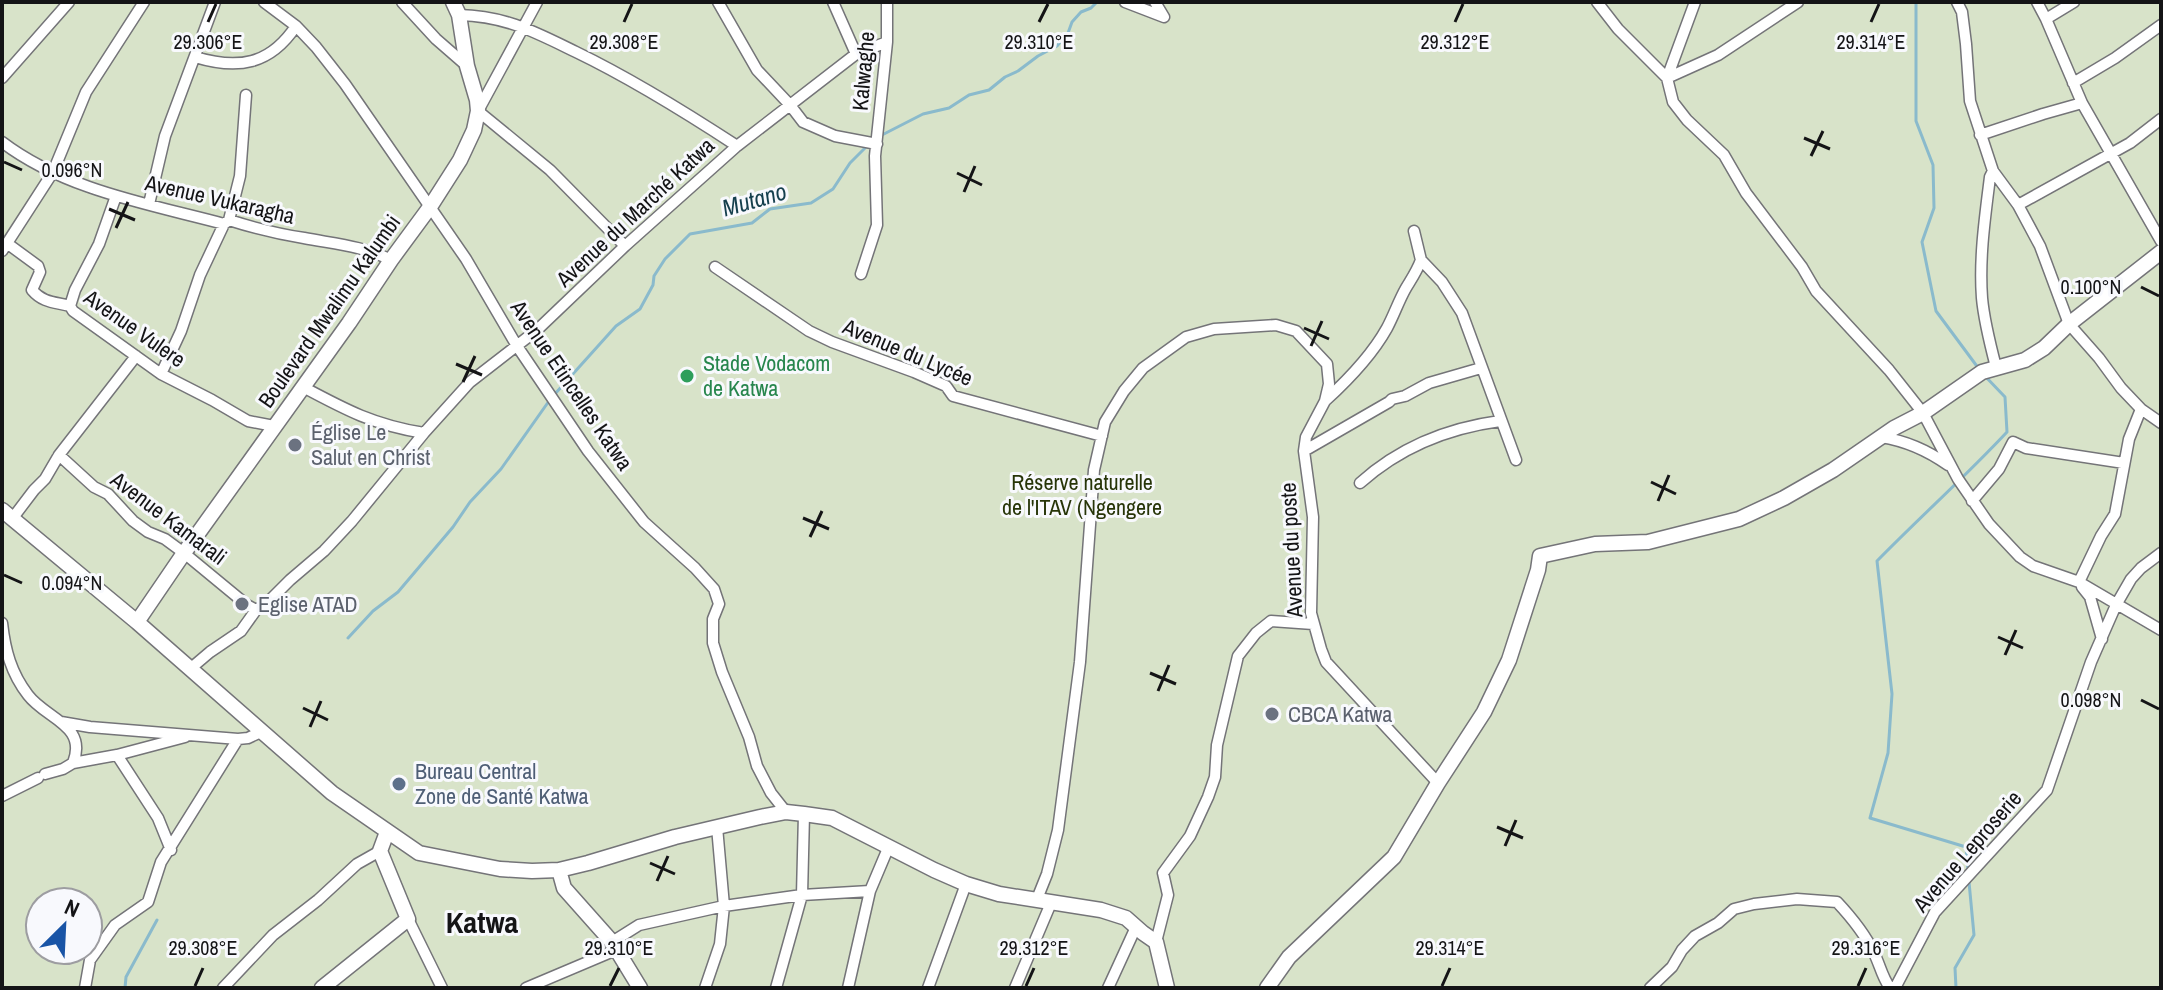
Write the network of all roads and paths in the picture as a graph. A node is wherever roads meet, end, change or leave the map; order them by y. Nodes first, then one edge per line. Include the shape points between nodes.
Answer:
1 (69, 2) edge
2 (144, 2) edge
3 (215, 2) edge
4 (264, 2) edge
5 (402, 2) edge
6 (537, 2) edge
7 (718, 2) edge
8 (833, 2) edge
9 (887, 2) edge
10 (1125, 2) edge
11 (1155, 2) edge
12 (1597, 2) edge
13 (1695, 2) edge
14 (1798, 2) edge
15 (1957, 2) edge
16 (2037, 2) edge
17 (2074, 2) edge
18 (456, 9) edge
19 (2046, 19) junction
20 (296, 26) junction
21 (524, 26) junction
22 (2159, 31) edge
23 (887, 42) junction
24 (856, 54) junction
25 (195, 57) junction
26 (467, 66) junction
27 (2, 78) edge
28 (1667, 78) junction
29 (2073, 83) junction
30 (246, 95) dead end
31 (2082, 103) junction
32 (790, 105) junction
33 (478, 111) junction
34 (2161, 119) edge
35 (1980, 135) junction
36 (2, 142) edge
37 (877, 144) junction
38 (737, 146) junction
39 (2110, 153) junction
40 (1993, 171) junction
41 (53, 172) junction
42 (116, 196) junction
43 (149, 204) junction
44 (2018, 205) junction
45 (430, 207) junction
46 (227, 222) junction
47 (1414, 231) dead end
48 (2161, 241) edge
49 (625, 246) junction
50 (5, 247) edge
51 (2161, 252) edge
52 (391, 260) junction
53 (1421, 260) junction
54 (715, 267) dead end
55 (861, 274) dead end
56 (70, 306) junction
57 (2069, 324) junction
58 (517, 346) junction
59 (136, 356) junction
60 (1481, 368) junction
61 (1992, 368) junction
62 (161, 374) junction
63 (303, 387) junction
64 (1325, 401) junction
65 (2141, 409) junction
66 (1923, 413) junction
67 (1500, 421) junction
68 (2161, 423) edge
69 (274, 426) junction
70 (424, 433) junction
71 (1102, 436) junction
72 (1881, 437) junction
73 (1304, 451) junction
74 (59, 455) junction
75 (1516, 460) dead end
76 (2124, 463) junction
77 (1951, 467) junction
78 (1360, 483) dead end
79 (1971, 498) junction
80 (7, 514) edge
81 (184, 553) junction
82 (2161, 553) edge
83 (2079, 582) junction
84 (2116, 605) junction
85 (256, 610) junction
86 (137, 622) junction
87 (2, 623) edge
88 (1313, 624) junction
89 (2161, 630) edge
90 (2102, 639) junction
91 (190, 669) junction
92 (61, 722) junction
93 (263, 731) junction
94 (195, 735) junction
95 (238, 739) junction
96 (117, 755) junction
97 (73, 763) junction
98 (1438, 783) junction
99 (2, 796) edge
100 (786, 812) junction
101 (804, 814) junction
102 (717, 827) junction
103 (387, 832) junction
104 (889, 846) junction
105 (171, 850) junction
106 (380, 851) junction
107 (559, 870) junction
108 (966, 884) junction
109 (870, 891) junction
110 (802, 895) junction
111 (1044, 901) junction
112 (724, 906) junction
113 (408, 919) junction
114 (1136, 927) junction
115 (1156, 942) junction
116 (614, 946) junction
117 (85, 988) edge
118 (223, 988) edge
119 (322, 988) edge
120 (442, 988) edge
121 (526, 988) edge
122 (640, 988) edge
123 (705, 988) edge
124 (776, 988) edge
125 (848, 988) edge
126 (928, 988) edge
127 (1015, 988) edge
128 (1108, 988) edge
129 (1167, 988) edge
130 (1267, 988) edge
131 (1650, 988) edge
132 (1892, 988) edge

1 - 27 street
2 - 41 street via 86,92
3 - 25 street
4 - 20 street, Avenue Etincelles Katwa
5 - 26 street
6 - 21 street
7 - 32 street via 757,70
8 - 24 street
9 - 23 street, Kalwaghe
10 - 11 street via 1164,17
12 - 28 street
13 - 28 street
14 - 28 street via 1718,55
15 - 35 street via 1970,101
16 - 19 street
17 - 19 street
18 - 21 street
18 - 26 street
19 - 29 street
20 - 25 street via 271,54 254,60 231,65
20 - 45 street, Avenue Etincelles Katwa via 345,84
21 - 33 street
21 - 38 street via 662,98
22 - 29 street
23 - 24 street, Avenue du Marché Katwa
23 - 37 street, Kalwaghe
24 - 32 street, Avenue du Marché Katwa
25 - 43 street via 165,136
26 - 33 street
28 - 66 street via 1673,102 1724,155 1816,291
29 - 31 street
30 - 46 street via 240,176
31 - 35 street
31 - 39 street
32 - 37 street via 803,122 835,136
32 - 38 street, Avenue du Marché Katwa
33 - 45 street, Boulevard Mwalimu Kalumbi via 460,160
33 - 49 street via 550,170
34 - 39 street
35 - 40 street
36 - 41 street, Avenue Vukaragha
37 - 55 street, Kalwaghe via 877,225
38 - 49 street, Avenue du Marché Katwa
39 - 44 street
39 - 48 street
40 - 44 street
40 - 61 street via 1982,256
41 - 42 street, Avenue Vukaragha
41 - 50 street
42 - 43 street, Avenue Vukaragha
42 - 56 street
43 - 46 street, Avenue Vukaragha
44 - 57 street via 2040,246
45 - 52 street, Boulevard Mwalimu Kalumbi
45 - 58 street, Avenue Etincelles Katwa
46 - 52 street, Avenue Vukaragha via 345,244
46 - 62 street
47 - 53 street
49 - 58 street, Avenue du Marché Katwa
50 - 56 street, Avenue Vulere via 38,266 32,290 38,297
51 - 57 street
52 - 63 street, Boulevard Mwalimu Kalumbi
53 - 60 street via 1462,313
53 - 64 street via 1374,349
54 - 71 street, Avenue du Lycée via 809,331 946,386 953,396
56 - 59 street, Avenue Vulere
57 - 61 street via 2025,360
57 - 65 street
58 - 70 street, Avenue du Marché Katwa via 470,382
58 - 100 street, Avenue Etincelles Katwa via 634,510 714,589 719,604 713,643 722,672 757,766
59 - 62 street, Avenue Vulere
59 - 74 street
60 - 67 street
60 - 73 street via 1392,399
61 - 66 street
62 - 69 street, Avenue Vulere via 248,421
63 - 69 street, Boulevard Mwalimu Kalumbi
63 - 70 street via 382,425
64 - 71 street, Avenue du poste via 1327,364 1296,331 1276,325 1214,329 1186,337 1143,368 1105,422
64 - 73 street, Avenue du poste
65 - 68 street
65 - 76 street
66 - 72 street
66 - 77 street
67 - 75 street
67 - 78 street via 1444,433 1412,447
69 - 81 street, Boulevard Mwalimu Kalumbi
70 - 85 street, Avenue du Marché Katwa via 324,551
71 - 111 street, Avenue du poste via 1094,470 1080,662
72 - 77 street via 1928,451
72 - 98 street via 1809,484 1739,519 1648,542 1595,544 1540,556 1509,660 1484,712
73 - 88 street, Avenue du poste via 1313,517
74 - 80 street via 45,479
74 - 81 street, Avenue Kamarali via 133,521
76 - 79 street via 2013,442 1999,469
76 - 83 street via 2115,514
77 - 79 street
79 - 83 street via 2020,557
80 - 86 street
81 - 85 street, Avenue Kamarali
81 - 86 street, Boulevard Mwalimu Kalumbi
82 - 84 street, Avenue Leproserie via 2131,579
83 - 84 street
83 - 90 street via 2090,597
84 - 89 street
84 - 90 street, Avenue Leproserie
85 - 91 street, Avenue du Marché Katwa via 241,631
86 - 91 street
87 - 92 street via 18,680 36,705
88 - 98 street, Avenue du poste via 1326,662
88 - 115 street via 1271,621 1238,656 1217,745 1215,777 1190,836 1163,873 1168,895
90 - 132 street, Avenue Leproserie via 2047,790 1935,912
91 - 93 street
92 - 94 street
92 - 97 street via 76,743
93 - 95 street
93 - 103 street via 332,793
94 - 95 street
94 - 96 street
95 - 105 street
96 - 97 street
96 - 105 street via 158,818
97 - 99 street
98 - 130 street via 1394,857 1289,957
100 - 101 street
100 - 102 street
101 - 104 street via 832,818
101 - 110 street
102 - 107 street
102 - 112 street
103 - 106 street
103 - 107 street via 434,857 512,870
104 - 108 street
104 - 109 street
105 - 117 street via 161,862 148,902 115,925 90,960
106 - 113 street
106 - 118 street via 273,935
107 - 116 street via 564,888
108 - 111 street
108 - 126 street
109 - 110 street
109 - 125 street
110 - 112 street
110 - 124 street
111 - 114 street via 1101,910
111 - 127 street, Avenue du poste
112 - 116 street via 639,925
112 - 123 street via 720,944
113 - 119 street
113 - 120 street
114 - 115 street
114 - 128 street
115 - 129 street
116 - 121 street
116 - 122 street
131 - 132 street via 1695,936 1734,909 1797,899 1837,902 1858,925

